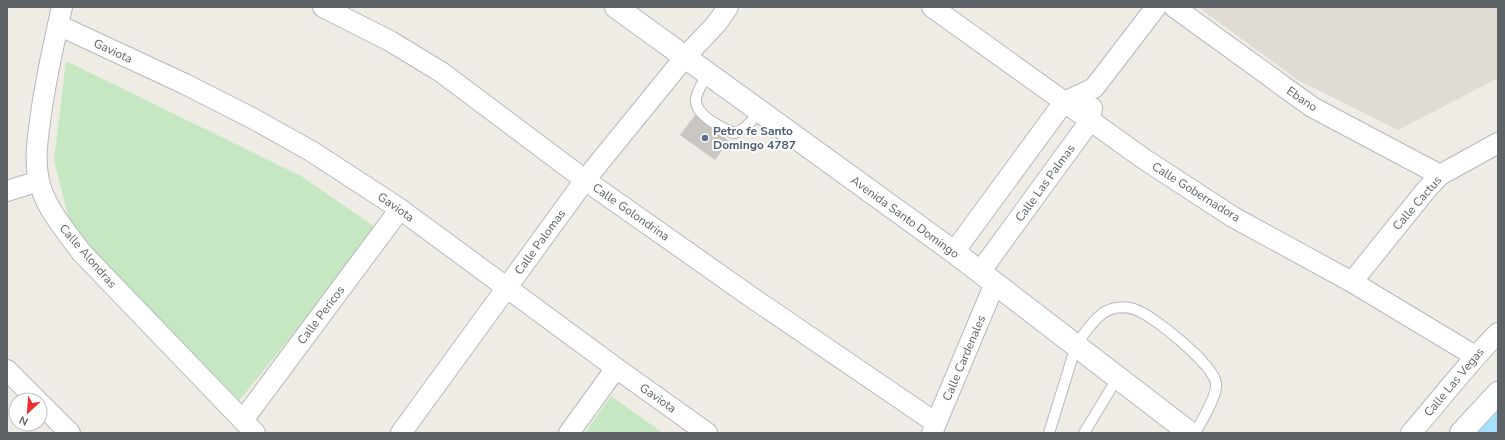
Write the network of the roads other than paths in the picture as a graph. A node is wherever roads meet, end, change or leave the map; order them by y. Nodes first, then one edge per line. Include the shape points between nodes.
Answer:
1 (323, 7) edge
2 (616, 7) edge
3 (728, 7) edge
4 (932, 7) edge
5 (1156, 7) edge
6 (1174, 7) edge
7 (60, 16) edge
8 (685, 57) junction
9 (708, 73) junction
10 (1094, 88) junction
11 (1064, 102) junction
12 (760, 111) junction
13 (1090, 120) junction
14 (1498, 143) edge
15 (1440, 175) junction
16 (585, 180) junction
17 (39, 181) junction
18 (7, 191) edge
19 (400, 209) junction
20 (954, 252) junction
21 (988, 278) junction
22 (1352, 282) junction
23 (506, 288) junction
24 (1498, 333) edge
25 (1077, 346) junction
26 (1475, 356) junction
27 (616, 368) junction
28 (7, 370) edge
29 (1118, 377) junction
30 (29, 392) edge
31 (1498, 393) edge
32 (48, 411) edge
33 (249, 427) edge
34 (934, 428) edge
35 (1184, 431) edge
36 (1461, 432) edge
37 (70, 433) edge
38 (401, 433) edge
39 (570, 433) edge
40 (707, 433) edge
41 (1049, 433) edge
42 (1084, 433) edge
43 (1411, 433) edge

1 - 16 street, Calle Golondrina via 390,41 441,72
2 - 8 main road, Avenida Santo Domingo
3 - 8 street, Calle Palomas via 717,23
4 - 11 street, Calle Gobernadora
5 - 10 street
6 - 15 street, Ebano via 1312,107
7 - 17 street, Calle Alondras via 38,136
7 - 19 street, Gaviota via 311,151
8 - 9 main road, Avenida Santo Domingo
8 - 16 street, Calle Palomas
9 - 12 main road, Avenida Santo Domingo
9 - 12 lane via 696,97 700,113 733,134 746,127
10 - 11 street
10 - 13 street, Calle Las Palmas
11 - 13 street, Calle Gobernadora
11 - 20 street
12 - 20 main road, Avenida Santo Domingo
13 - 21 street, Calle Las Palmas
13 - 22 street, Calle Gobernadora via 1233,217
14 - 15 street, Calle Cactus
15 - 22 street, Calle Cactus
16 - 23 street, Calle Palomas
16 - 34 street, Calle Golondrina
17 - 18 street
17 - 33 street, Calle Alondras via 47,202 82,253
19 - 23 street, Gaviota
19 - 33 street, Calle Pericos
20 - 21 main road, Avenida Santo Domingo
21 - 25 main road, Avenida Santo Domingo
21 - 34 street, Calle Cardenales
22 - 26 street, Calle Gobernadora
23 - 27 street, Gaviota
23 - 38 street, Calle Palomas
24 - 26 street, Calle Las Vegas
25 - 29 main road, Avenida Santo Domingo
25 - 35 lane via 1095,320 1115,307 1142,312 1168,330 1201,359 1214,377 1216,385 1214,395
25 - 41 lane
26 - 43 street, Calle Las Vegas
27 - 39 street
27 - 40 street, Gaviota
28 - 30 street
29 - 35 main road, Avenida Santo Domingo
29 - 42 lane
31 - 36 main road
32 - 37 street

